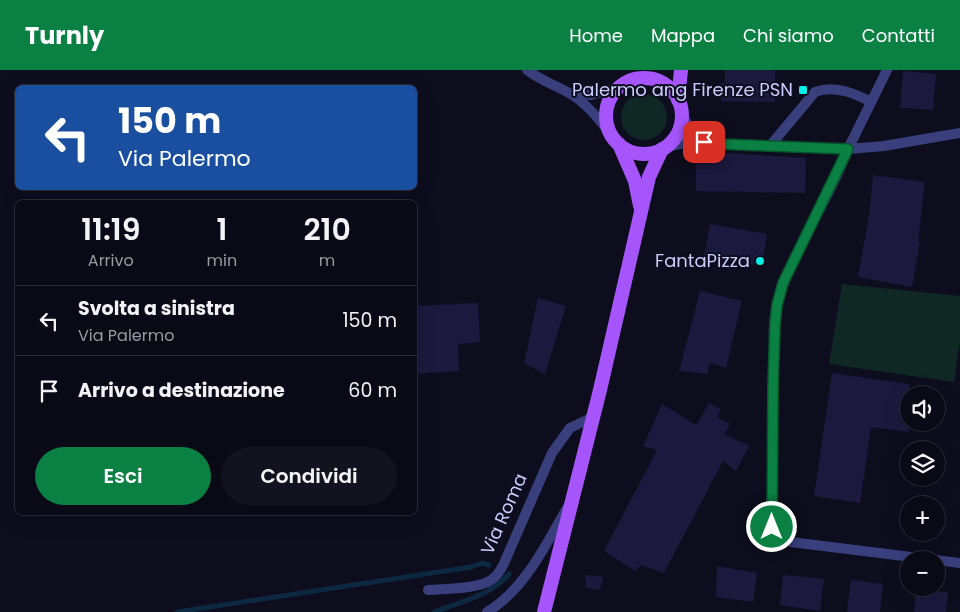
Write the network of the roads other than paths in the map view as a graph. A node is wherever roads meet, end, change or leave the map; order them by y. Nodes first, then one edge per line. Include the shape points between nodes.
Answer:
1 (527, 70) edge
2 (658, 70) edge
3 (681, 70) edge
4 (888, 70) edge
5 (640, 78) junction
6 (618, 87) junction
7 (569, 93) junction
8 (678, 100) junction
9 (871, 102) junction
10 (682, 114) junction
11 (609, 132) junction
12 (960, 133) edge
13 (704, 142) junction
14 (618, 144) junction
15 (769, 146) junction
16 (664, 148) junction
17 (848, 149) junction
18 (641, 211) junction
19 (593, 417) junction
20 (572, 499) junction
21 (960, 563) edge
22 (428, 590) dead end
23 (487, 612) edge
24 (544, 612) edge

1 - 7 street
2 - 5 main road
3 - 8 main road
4 - 9 street
5 - 6 main road
5 - 8 main road via 652,78 663,83
6 - 7 street via 591,95
6 - 11 main road via 608,104
7 - 11 street
8 - 10 main road
9 - 15 street via 836,89 815,92
9 - 17 street
10 - 13 street via 690,129
10 - 16 main road via 676,137
11 - 14 main road
12 - 17 street
13 - 15 street
13 - 16 street
14 - 16 main road via 639,153
14 - 18 main road via 635,181
15 - 17 street
16 - 18 main road via 649,177
17 - 21 street via 787,275 777,305 772,527 782,539 791,542
18 - 19 main road
19 - 20 main road
19 - 22 street, Via Roma via 570,428 552,453 500,571 491,580 476,586
20 - 23 street via 526,576 502,602
20 - 24 main road

